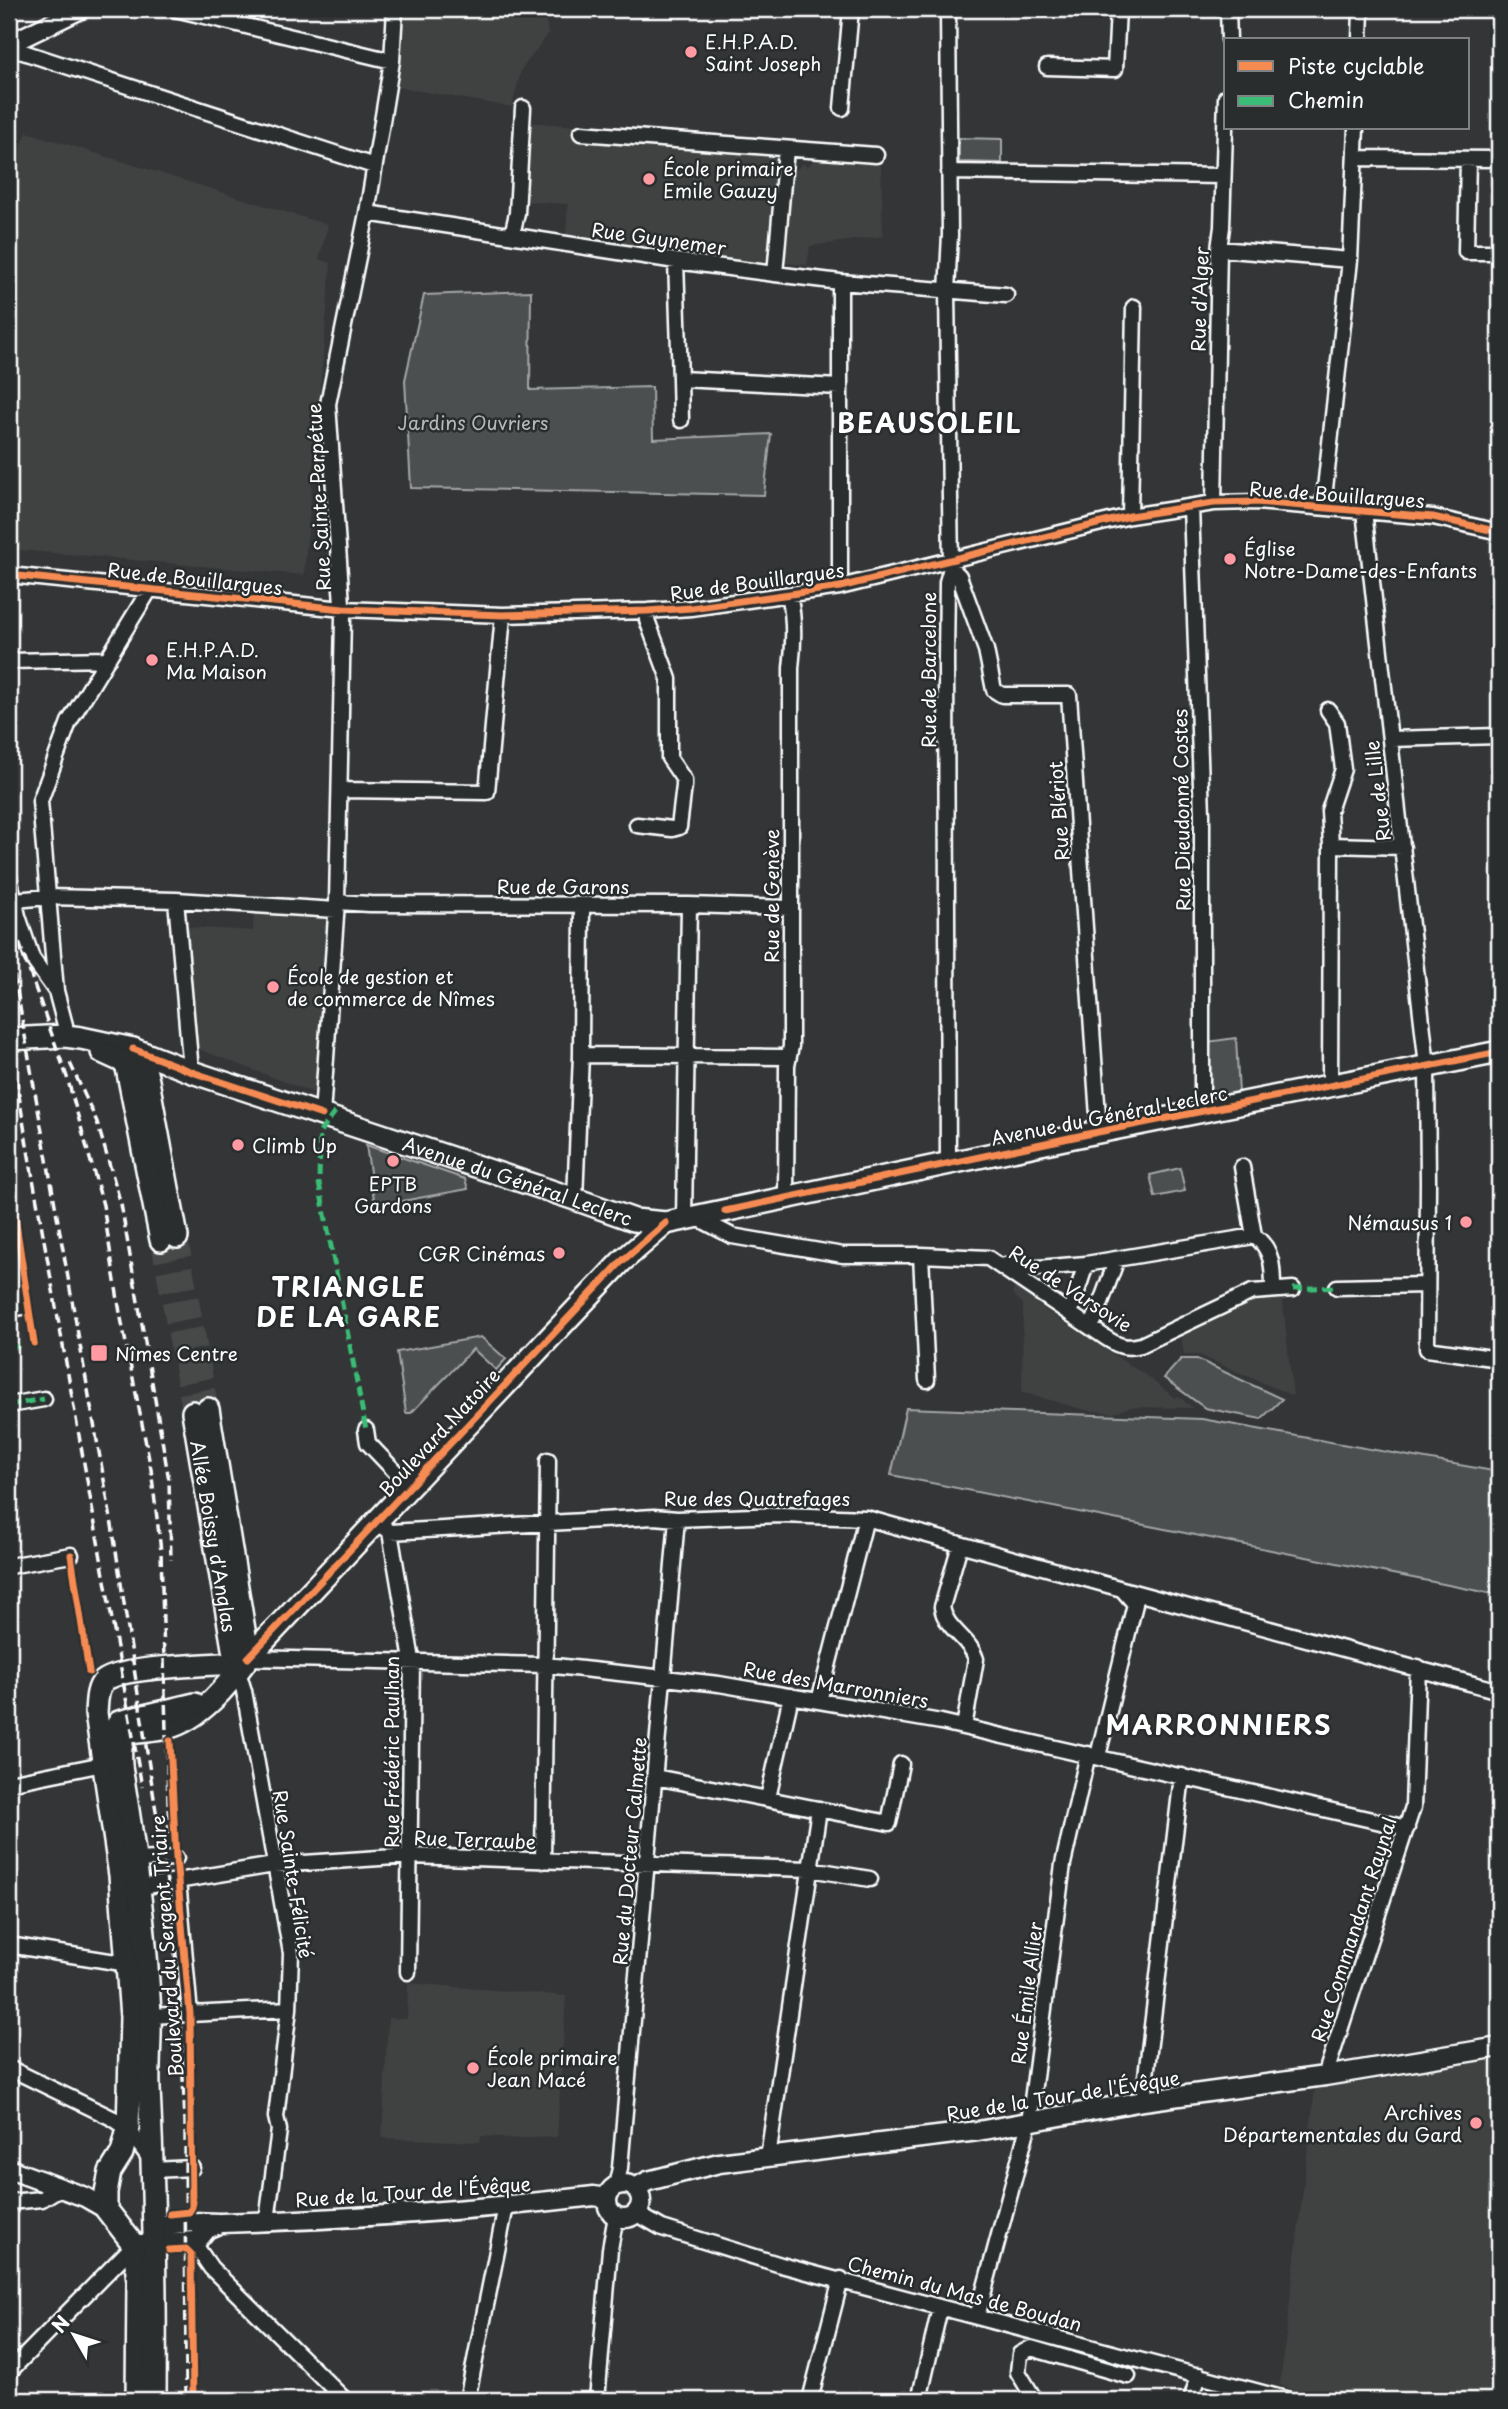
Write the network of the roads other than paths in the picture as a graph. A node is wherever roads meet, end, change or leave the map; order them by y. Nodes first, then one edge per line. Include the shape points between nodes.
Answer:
1 (81, 9) edge
2 (175, 9) edge
3 (395, 9) edge
4 (850, 9) edge
5 (948, 9) edge
6 (1118, 9) edge
7 (1228, 9) edge
8 (1361, 9) edge
9 (1229, 38) edge
10 (1360, 38) edge
11 (11, 43) edge
12 (392, 61) junction
13 (1047, 67) dead end
14 (523, 108) dead end
15 (842, 108) dead end
16 (1225, 130) edge
17 (1356, 130) edge
18 (581, 133) dead end
19 (786, 149) junction
20 (876, 155) dead end
21 (1355, 158) junction
22 (1468, 159) junction
23 (1499, 159) edge
24 (374, 166) junction
25 (949, 172) junction
26 (1223, 176) junction
27 (368, 213) junction
28 (512, 235) junction
29 (1219, 249) junction
30 (1499, 252) edge
31 (1350, 260) junction
32 (676, 261) junction
33 (775, 274) junction
34 (840, 282) junction
35 (947, 290) junction
36 (1006, 295) dead end
37 (1134, 307) dead end
38 (680, 379) junction
39 (840, 387) junction
40 (681, 420) dead end
41 (1214, 503) junction
42 (1191, 507) junction
43 (1323, 507) junction
44 (1364, 511) junction
45 (1130, 516) junction
46 (1499, 532) edge
47 (950, 564) junction
48 (9, 575) edge
49 (840, 587) junction
50 (150, 589) junction
51 (789, 595) junction
52 (343, 609) junction
53 (647, 611) junction
54 (503, 615) junction
55 (108, 659) junction
56 (9, 661) edge
57 (1328, 710) dead end
58 (1499, 736) edge
59 (1390, 739) junction
60 (341, 790) junction
61 (636, 825) dead end
62 (1331, 845) junction
63 (1403, 848) junction
64 (9, 877) edge
65 (48, 897) junction
66 (15, 900) junction
67 (176, 900) junction
68 (582, 905) junction
69 (689, 905) junction
70 (337, 906) junction
71 (790, 908) junction
72 (56, 991) junction
73 (9, 1027) edge
74 (73, 1031) junction
75 (9, 1039) edge
76 (1499, 1052) edge
77 (9, 1053) edge
78 (581, 1055) junction
79 (685, 1055) junction
80 (130, 1056) junction
81 (788, 1057) junction
82 (1427, 1066) junction
83 (191, 1071) junction
84 (1330, 1087) junction
85 (1202, 1112) junction
86 (322, 1115) junction
87 (1099, 1131) junction
88 (948, 1164) junction
89 (1242, 1167) dead end
90 (786, 1197) junction
91 (575, 1199) junction
92 (682, 1220) junction
93 (1254, 1236) junction
94 (169, 1239) tunnel mouth
95 (12, 1249) edge
96 (921, 1255) junction
97 (1116, 1259) junction
98 (1000, 1264) junction
99 (1086, 1264) junction
100 (1426, 1285) junction
101 (1337, 1287) dead end
102 (1293, 1289) dead end
103 (1273, 1290) junction
104 (15, 1308) edge
105 (1070, 1313) junction
106 (1094, 1321) dead end
107 (1499, 1359) edge
108 (927, 1380) dead end
109 (44, 1399) dead end
110 (9, 1405) edge
111 (200, 1410) tunnel mouth
112 (366, 1430) dead end
113 (548, 1460) dead end
114 (409, 1486) junction
115 (866, 1518) junction
116 (677, 1520) junction
117 (548, 1523) junction
118 (384, 1527) junction
119 (960, 1545) junction
120 (71, 1555) dead end
121 (9, 1566) edge
122 (1122, 1589) junction
123 (412, 1660) junction
124 (235, 1663) junction
125 (546, 1665) junction
126 (1418, 1667) junction
127 (663, 1678) junction
128 (1499, 1691) edge
129 (791, 1696) junction
130 (211, 1700) junction
131 (819, 1701) junction
132 (964, 1727) junction
133 (1093, 1755) junction
134 (901, 1764) dead end
135 (112, 1766) junction
136 (1182, 1776) junction
137 (655, 1777) junction
138 (9, 1783) edge
139 (768, 1798) junction
140 (819, 1809) junction
141 (1407, 1828) junction
142 (410, 1856) junction
143 (176, 1858) dead end
144 (136, 1860) junction
145 (544, 1861) junction
146 (274, 1865) junction
147 (647, 1865) junction
148 (810, 1869) junction
149 (870, 1879) dead end
150 (178, 1880) junction
151 (141, 1887) junction
152 (9, 1945) edge
153 (128, 1964) junction
154 (408, 1972) dead end
155 (289, 2009) junction
156 (190, 2014) junction
157 (150, 2016) junction
158 (1499, 2047) edge
159 (9, 2068) edge
160 (1325, 2076) junction
161 (1143, 2101) junction
162 (1029, 2123) junction
163 (128, 2129) junction
164 (766, 2158) junction
165 (154, 2167) junction
166 (192, 2168) dead end
167 (9, 2169) edge
168 (635, 2188) junction
169 (60, 2189) junction
170 (611, 2192) junction
171 (9, 2202) edge
172 (506, 2206) junction
173 (636, 2213) junction
174 (114, 2214) junction
175 (616, 2216) junction
176 (267, 2221) junction
177 (221, 2223) junction
178 (156, 2229) junction
179 (197, 2241) junction
180 (134, 2245) junction
181 (841, 2279) junction
182 (940, 2308) junction
183 (977, 2317) junction
184 (9, 2371) edge
185 (1199, 2375) junction
186 (1128, 2376) dead end
187 (137, 2400) edge
188 (155, 2400) edge
189 (345, 2400) edge
190 (467, 2400) edge
191 (597, 2400) edge
192 (810, 2400) edge
193 (919, 2400) edge
194 (1035, 2400) edge
195 (1191, 2400) edge
196 (1289, 2400) edge

1 - 11 street
2 - 12 street
3 - 12 street, Rue Sainte-Perpétue
4 - 15 street
5 - 25 street, Rue de Barcelone
6 - 13 street via 1115,69
7 - 9 street
8 - 10 street
11 - 24 street via 20,51
12 - 24 street, Rue Sainte-Perpétue
14 - 28 street
16 - 26 street, Rue d'Alger
17 - 21 street
18 - 19 street
19 - 20 street
19 - 33 street
21 - 22 street
21 - 31 street
22 - 23 street
22 - 30 street via 1466,252
24 - 27 street, Rue Sainte-Perpétue
25 - 26 street
25 - 35 street, Rue de Barcelone
26 - 29 street, Rue d'Alger
27 - 28 street, Rue Guynemer
27 - 52 street, Rue Sainte-Perpétue via 328,404
28 - 32 street, Rue Guynemer
29 - 31 street
29 - 41 street, Rue d'Alger
31 - 43 street
32 - 33 street, Rue Guynemer
32 - 38 street
33 - 34 street, Rue Guynemer
34 - 35 street, Rue Guynemer
34 - 39 street
35 - 36 street, Rue Guynemer
35 - 47 street, Rue de Barcelone
37 - 45 street
38 - 39 street
38 - 40 street
39 - 49 street
41 - 42 street, Rue de Bouillargues
41 - 43 street, Rue de Bouillargues
42 - 45 street, Rue de Bouillargues
42 - 85 street, Rue Dieudonné Costes via 1202,814
43 - 44 street, Rue de Bouillargues
44 - 46 street, Rue de Bouillargues via 1433,517
44 - 59 street, Rue de Lille
45 - 47 street, Rue de Bouillargues
47 - 49 street, Rue de Bouillargues
47 - 87 street, Rue Blériot via 982,638 994,690 1002,695 1069,695
47 - 88 street, Rue de Barcelone via 946,658
48 - 50 street, Rue de Bouillargues
49 - 51 street, Rue de Bouillargues
50 - 52 street, Rue de Bouillargues
50 - 55 street
51 - 53 street, Rue de Bouillargues
51 - 71 street, Rue de Genève via 794,621
52 - 54 street, Rue de Bouillargues
52 - 60 street, Rue Sainte-Perpétue
53 - 54 street, Rue de Bouillargues
53 - 61 street via 669,679 669,758 684,786 679,827
54 - 60 street via 487,792
55 - 56 street
55 - 65 street via 69,722 40,801
57 - 62 street via 1338,723 1343,769 1329,811
58 - 59 street
59 - 63 street, Rue de Lille
60 - 70 street, Rue Sainte-Perpétue
62 - 63 street
62 - 84 street
63 - 82 street, Rue de Lille
64 - 66 street
65 - 66 street, Rue de Garons
65 - 67 street, Rue de Garons
65 - 72 street
66 - 72 street via 32,958
67 - 70 street, Rue de Garons
67 - 83 street
68 - 69 street, Rue de Garons
68 - 70 street, Rue de Garons
68 - 78 street
69 - 71 street, Rue de Garons
69 - 79 street
70 - 86 street, Rue Sainte-Perpétue
71 - 81 street, Rue de Genève
72 - 74 street
73 - 74 main road, Avenue du Général Leclerc
74 - 75 main road, Avenue du Général Leclerc
74 - 80 main road, Avenue du Général Leclerc
76 - 82 main road, Avenue du Général Leclerc
77 - 80 main road via 82,1051
78 - 79 street
78 - 91 street
79 - 81 street
79 - 92 street
80 - 83 main road, Avenue du Général Leclerc
80 - 94 main road via 144,1065 148,1081
81 - 90 street, Rue de Genève
82 - 84 main road, Avenue du Général Leclerc
82 - 100 street, Rue de Lille
83 - 86 main road, Avenue du Général Leclerc
84 - 85 main road, Avenue du Général Leclerc
85 - 87 main road, Avenue du Général Leclerc
86 - 91 main road, Avenue du Général Leclerc
87 - 88 main road, Avenue du Général Leclerc
88 - 90 main road, Avenue du Général Leclerc
89 - 93 street
90 - 92 main road, Avenue du Général Leclerc
91 - 92 main road, Avenue du Général Leclerc via 634,1220
92 - 96 street, Rue de Varsovie via 732,1236 843,1255
92 - 114 main road, Boulevard Natoire via 644,1240 621,1262
93 - 97 street
93 - 103 street via 1264,1242 1273,1266
95 - 104 street
96 - 98 street, Rue de Varsovie via 988,1258
96 - 108 street
97 - 99 street
97 - 106 street
98 - 99 street via 1026,1269
98 - 105 street, Rue de Varsovie
99 - 105 street
100 - 101 street
100 - 107 street, Rue de Lille via 1427,1349
102 - 103 street, Rue de Varsovie
103 - 105 street, Rue de Varsovie via 1252,1292 1129,1348 1117,1345
109 - 110 street
111 - 124 main road, Allée Boissy d'Anglas
112 - 114 street via 368,1443
113 - 117 street
114 - 118 main road, Boulevard Natoire
115 - 116 street, Rue des Quatrefages via 780,1515
115 - 119 street, Rue des Quatrefages
115 - 131 street
116 - 117 street, Rue des Quatrefages via 654,1517
116 - 127 street, Rue du Docteur Calmette
117 - 118 street, Rue des Quatrefages
117 - 125 street
118 - 123 street, Rue Frédéric Paulhan
118 - 124 main road, Boulevard Natoire
119 - 122 street, Rue des Quatrefages
119 - 132 street via 942,1607 943,1615 976,1659
120 - 121 street
122 - 126 street, Rue des Quatrefages
122 - 133 street via 1135,1604
123 - 124 street, Rue des Marronniers
123 - 125 street, Rue des Marronniers
123 - 142 street, Rue Frédéric Paulhan
124 - 130 main road, Boulevard Natoire
124 - 135 main road, Boulevard du Sergent Triaire via 178,1666 104,1681 96,1713
124 - 146 street, Rue Sainte-Félicité via 244,1691
125 - 127 street, Rue des Marronniers
125 - 145 street
126 - 128 street, Rue des Quatrefages
126 - 141 street, Rue Commandant Raynal via 1413,1807
127 - 129 street, Rue des Marronniers
127 - 137 street, Rue du Docteur Calmette
129 - 131 street, Rue des Marronniers
129 - 139 street
130 - 135 main road, Boulevard Natoire via 170,1727 129,1733
130 - 135 main road, Boulevard du Sergent Triaire via 119,1722 113,1738 117,1760
131 - 132 street, Rue des Marronniers
132 - 133 street, Rue des Marronniers
133 - 136 street, Rue des Marronniers
133 - 162 street, Rue Émile Allier via 1063,1864
134 - 140 street via 889,1823
135 - 138 street
135 - 144 main road, Boulevard du Sergent Triaire
135 - 153 main road, Boulevard du Sergent Triaire
136 - 141 street, Rue des Marronniers
136 - 161 street
137 - 139 street
137 - 147 street, Rue du Docteur Calmette
139 - 140 street
140 - 148 street
141 - 160 street, Rue Commandant Raynal
142 - 145 street, Rue Terraube
142 - 146 street, Rue Terraube
142 - 154 street, Rue Frédéric Paulhan
143 - 144 street
144 - 151 main road, Boulevard du Sergent Triaire
145 - 147 street, Rue Terraube
146 - 150 street, Rue Terraube
146 - 155 street, Rue Sainte-Félicité via 290,1953
147 - 148 street, Rue Terraube
147 - 170 street, Rue du Docteur Calmette via 620,2168
148 - 149 street, Rue Terraube
148 - 164 street
150 - 151 street, Rue Terraube
150 - 156 street, Boulevard du Sergent Triaire
151 - 157 main road, Boulevard du Sergent Triaire
152 - 153 street
153 - 163 main road, Boulevard du Sergent Triaire
155 - 156 street
155 - 176 street, Rue Sainte-Félicité
156 - 157 street
157 - 165 main road, Boulevard du Sergent Triaire
158 - 160 street, Rue de la Tour de l'Évêque
159 - 163 street
160 - 161 street, Rue de la Tour de l'Évêque
161 - 162 street, Rue de la Tour de l'Évêque
162 - 164 street, Rue de la Tour de l'Évêque
162 - 183 street, Rue Émile Allier
163 - 165 street
163 - 174 main road, Boulevard du Sergent Triaire via 106,2192
164 - 168 street, Rue de la Tour de l'Évêque via 719,2163
165 - 166 street
165 - 178 main road, Boulevard du Sergent Triaire
167 - 169 street
168 - 170 street via 626,2184
168 - 173 street via 641,2203
169 - 171 street via 42,2199
169 - 174 street
170 - 172 street, Rue de la Tour de l'Évêque
170 - 175 street via 608,2208
172 - 176 street, Rue de la Tour de l'Évêque
172 - 190 street
173 - 175 street
173 - 181 street, Chemin du Mas de Boudan via 662,2228
174 - 178 main road via 133,2225
174 - 180 main road
175 - 191 street
176 - 177 street, Rue de la Tour de l'Évêque
177 - 178 street, Rue de la Tour de l'Évêque via 192,2222
177 - 179 street via 207,2229
178 - 179 street
178 - 180 street
178 - 188 main road, Boulevard du Sergent Triaire
179 - 189 street via 211,2268
180 - 184 street
180 - 187 main road
181 - 182 street, Chemin du Mas de Boudan
181 - 192 street
182 - 183 street, Chemin du Mas de Boudan
182 - 193 street
183 - 185 street, Chemin du Mas de Boudan
185 - 195 street
185 - 196 street, Chemin du Mas de Boudan
186 - 194 street via 1031,2348 1020,2354 1018,2372

